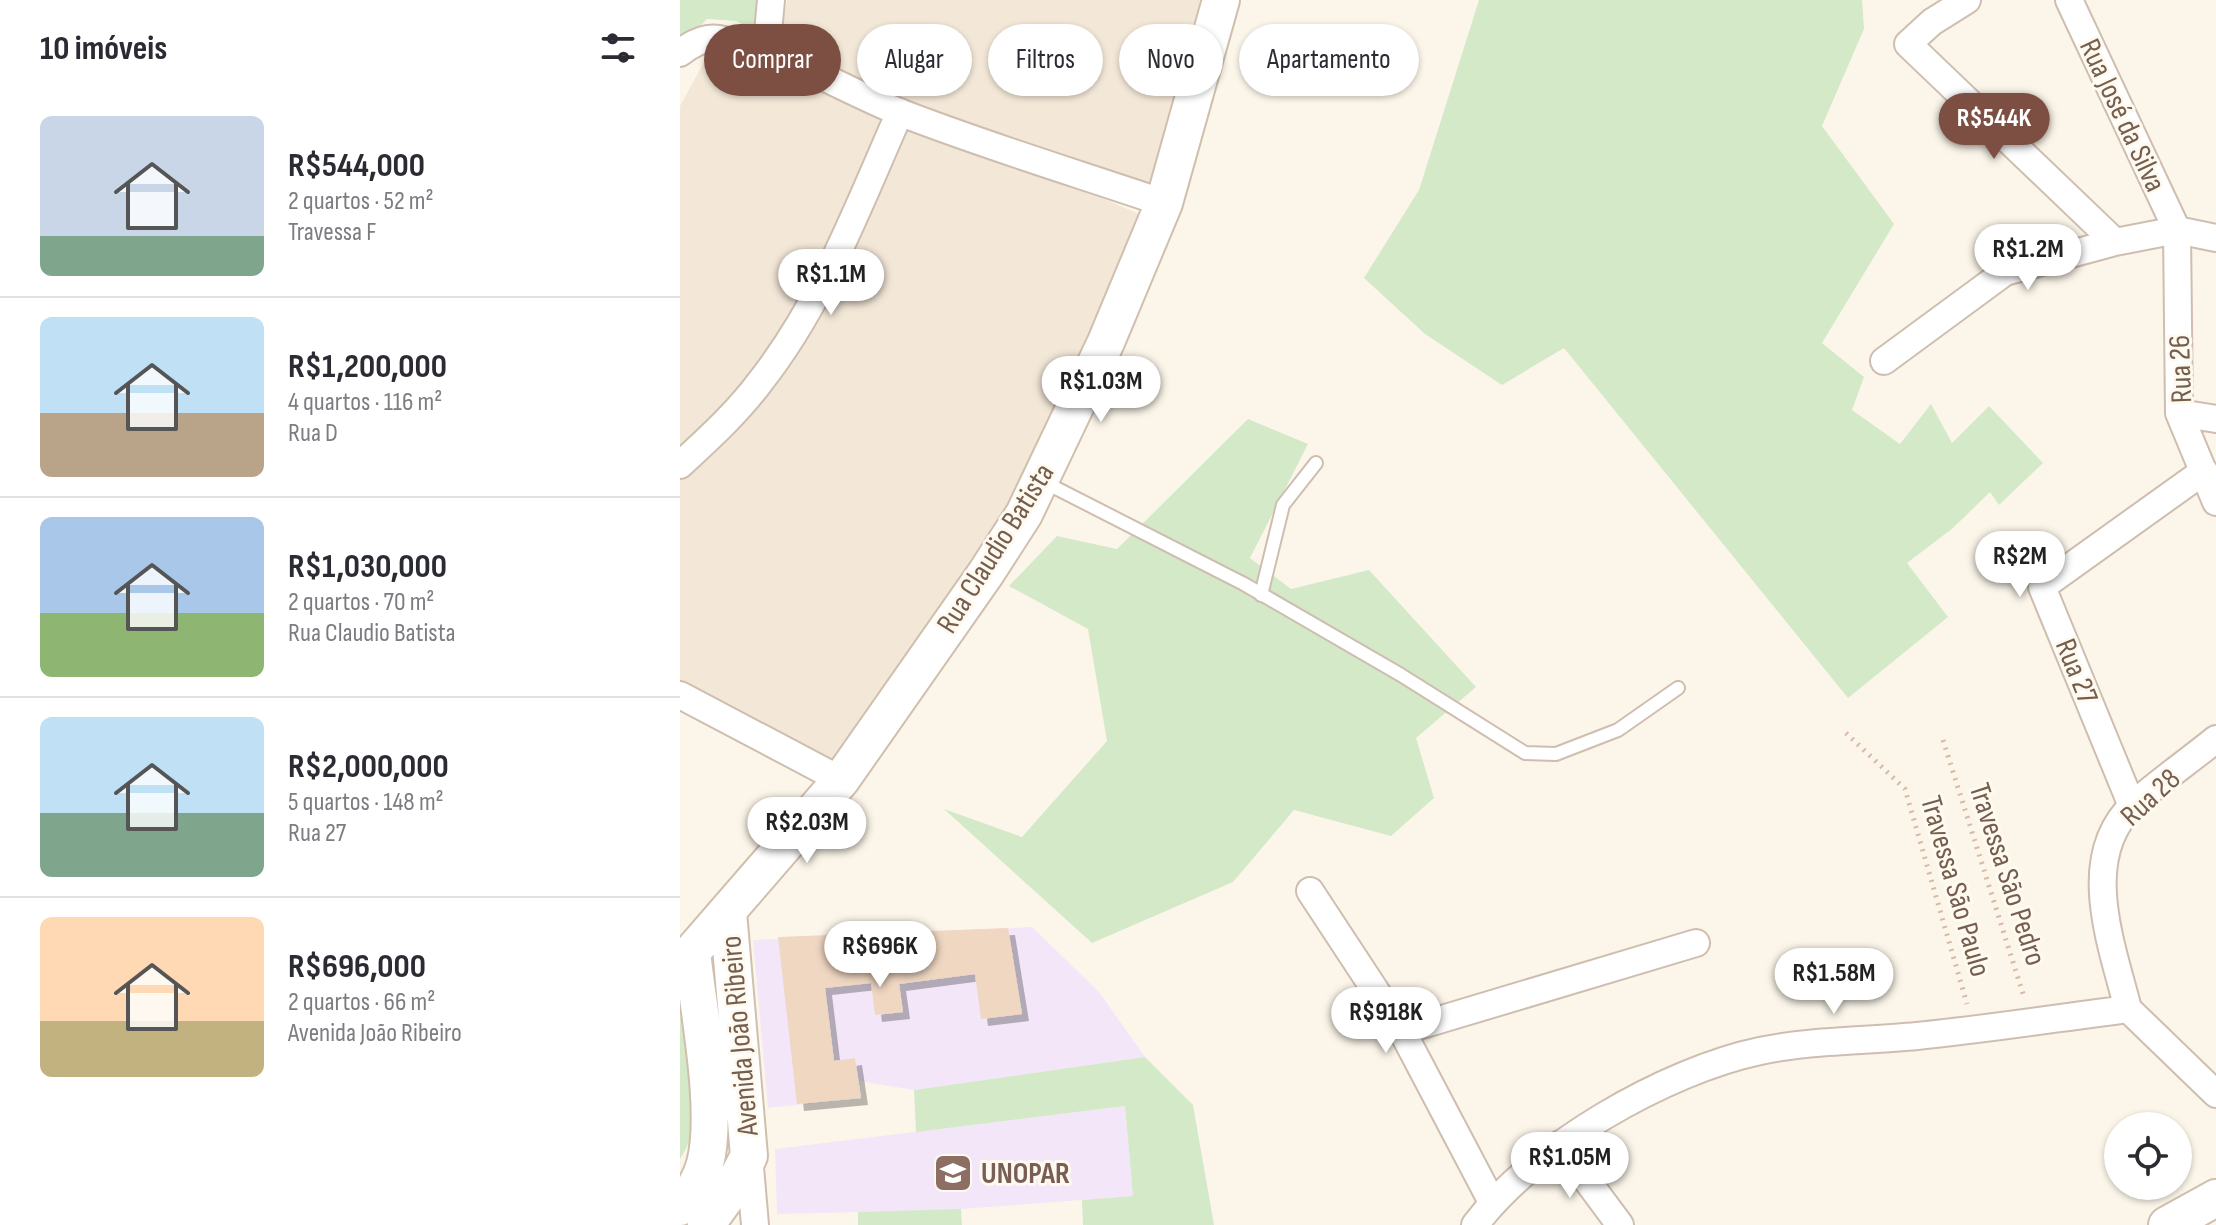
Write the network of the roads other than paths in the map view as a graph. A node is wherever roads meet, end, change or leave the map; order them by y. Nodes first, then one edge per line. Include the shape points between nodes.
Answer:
1 (771, 0) edge
2 (1221, 0) edge
3 (1967, 0) edge
4 (2069, 0) edge
5 (769, 24) edge
6 (704, 40) edge
7 (680, 53) edge
8 (841, 86) edge
9 (900, 112) junction
10 (1164, 203) junction
11 (2177, 230) junction
12 (2216, 238) edge
13 (2115, 242) junction
14 (1884, 361) dead end
15 (2179, 413) junction
16 (2216, 419) edge
17 (1316, 463) dead end
18 (680, 465) edge
19 (2204, 471) junction
20 (1041, 480) junction
21 (2216, 502) edge
22 (1261, 595) junction
23 (1678, 688) dead end
24 (680, 695) edge
25 (2216, 739) edge
26 (841, 780) junction
27 (2132, 806) junction
28 (1310, 891) dead end
29 (728, 912) junction
30 (1696, 943) dead end
31 (686, 958) edge
32 (2128, 1009) junction
33 (1402, 1031) junction
34 (2216, 1094) edge
35 (1560, 1144) junction
36 (749, 1156) junction
37 (2216, 1198) edge
38 (1492, 1202) junction
39 (680, 1207) edge
40 (706, 1225) edge
41 (755, 1225) edge
42 (1475, 1225) edge
43 (1620, 1225) edge
44 (2167, 1225) edge

1 - 5 street
2 - 10 main road, Rua Claudio Batista
3 - 13 street via 1908,44
4 - 11 street, Rua José da Silva
6 - 7 street
8 - 9 street
9 - 10 street
9 - 18 street via 828,274 780,354 737,409
10 - 20 main road, Rua Claudio Batista
11 - 12 street
11 - 13 street
11 - 15 street, Rua 26
13 - 14 street via 2005,272
15 - 16 street
15 - 19 street, Rua 26
17 - 22 lane via 1283,505
19 - 21 street, Rua 26
19 - 27 street, Rua 27 via 2042,587
20 - 22 lane
20 - 26 main road, Rua Claudio Batista via 986,573
22 - 23 lane via 1525,753 1556,754 1618,730
24 - 26 street
25 - 27 street, Rua 28
26 - 29 main road, Rua Claudio Batista
27 - 32 street, Rua 28 via 2108,842 2102,895
28 - 33 street
29 - 31 main road, Avenida João Ribeiro
29 - 36 main road, Avenida João Ribeiro
30 - 33 street
31 - 39 main road, Avenida João Ribeiro via 709,1098 705,1162
32 - 34 street
32 - 35 street via 1916,1036 1820,1042 1741,1056 1678,1079
33 - 38 street
35 - 38 street
35 - 43 street
36 - 40 main road, Avenida João Ribeiro
36 - 41 street
37 - 44 main road
38 - 42 street

